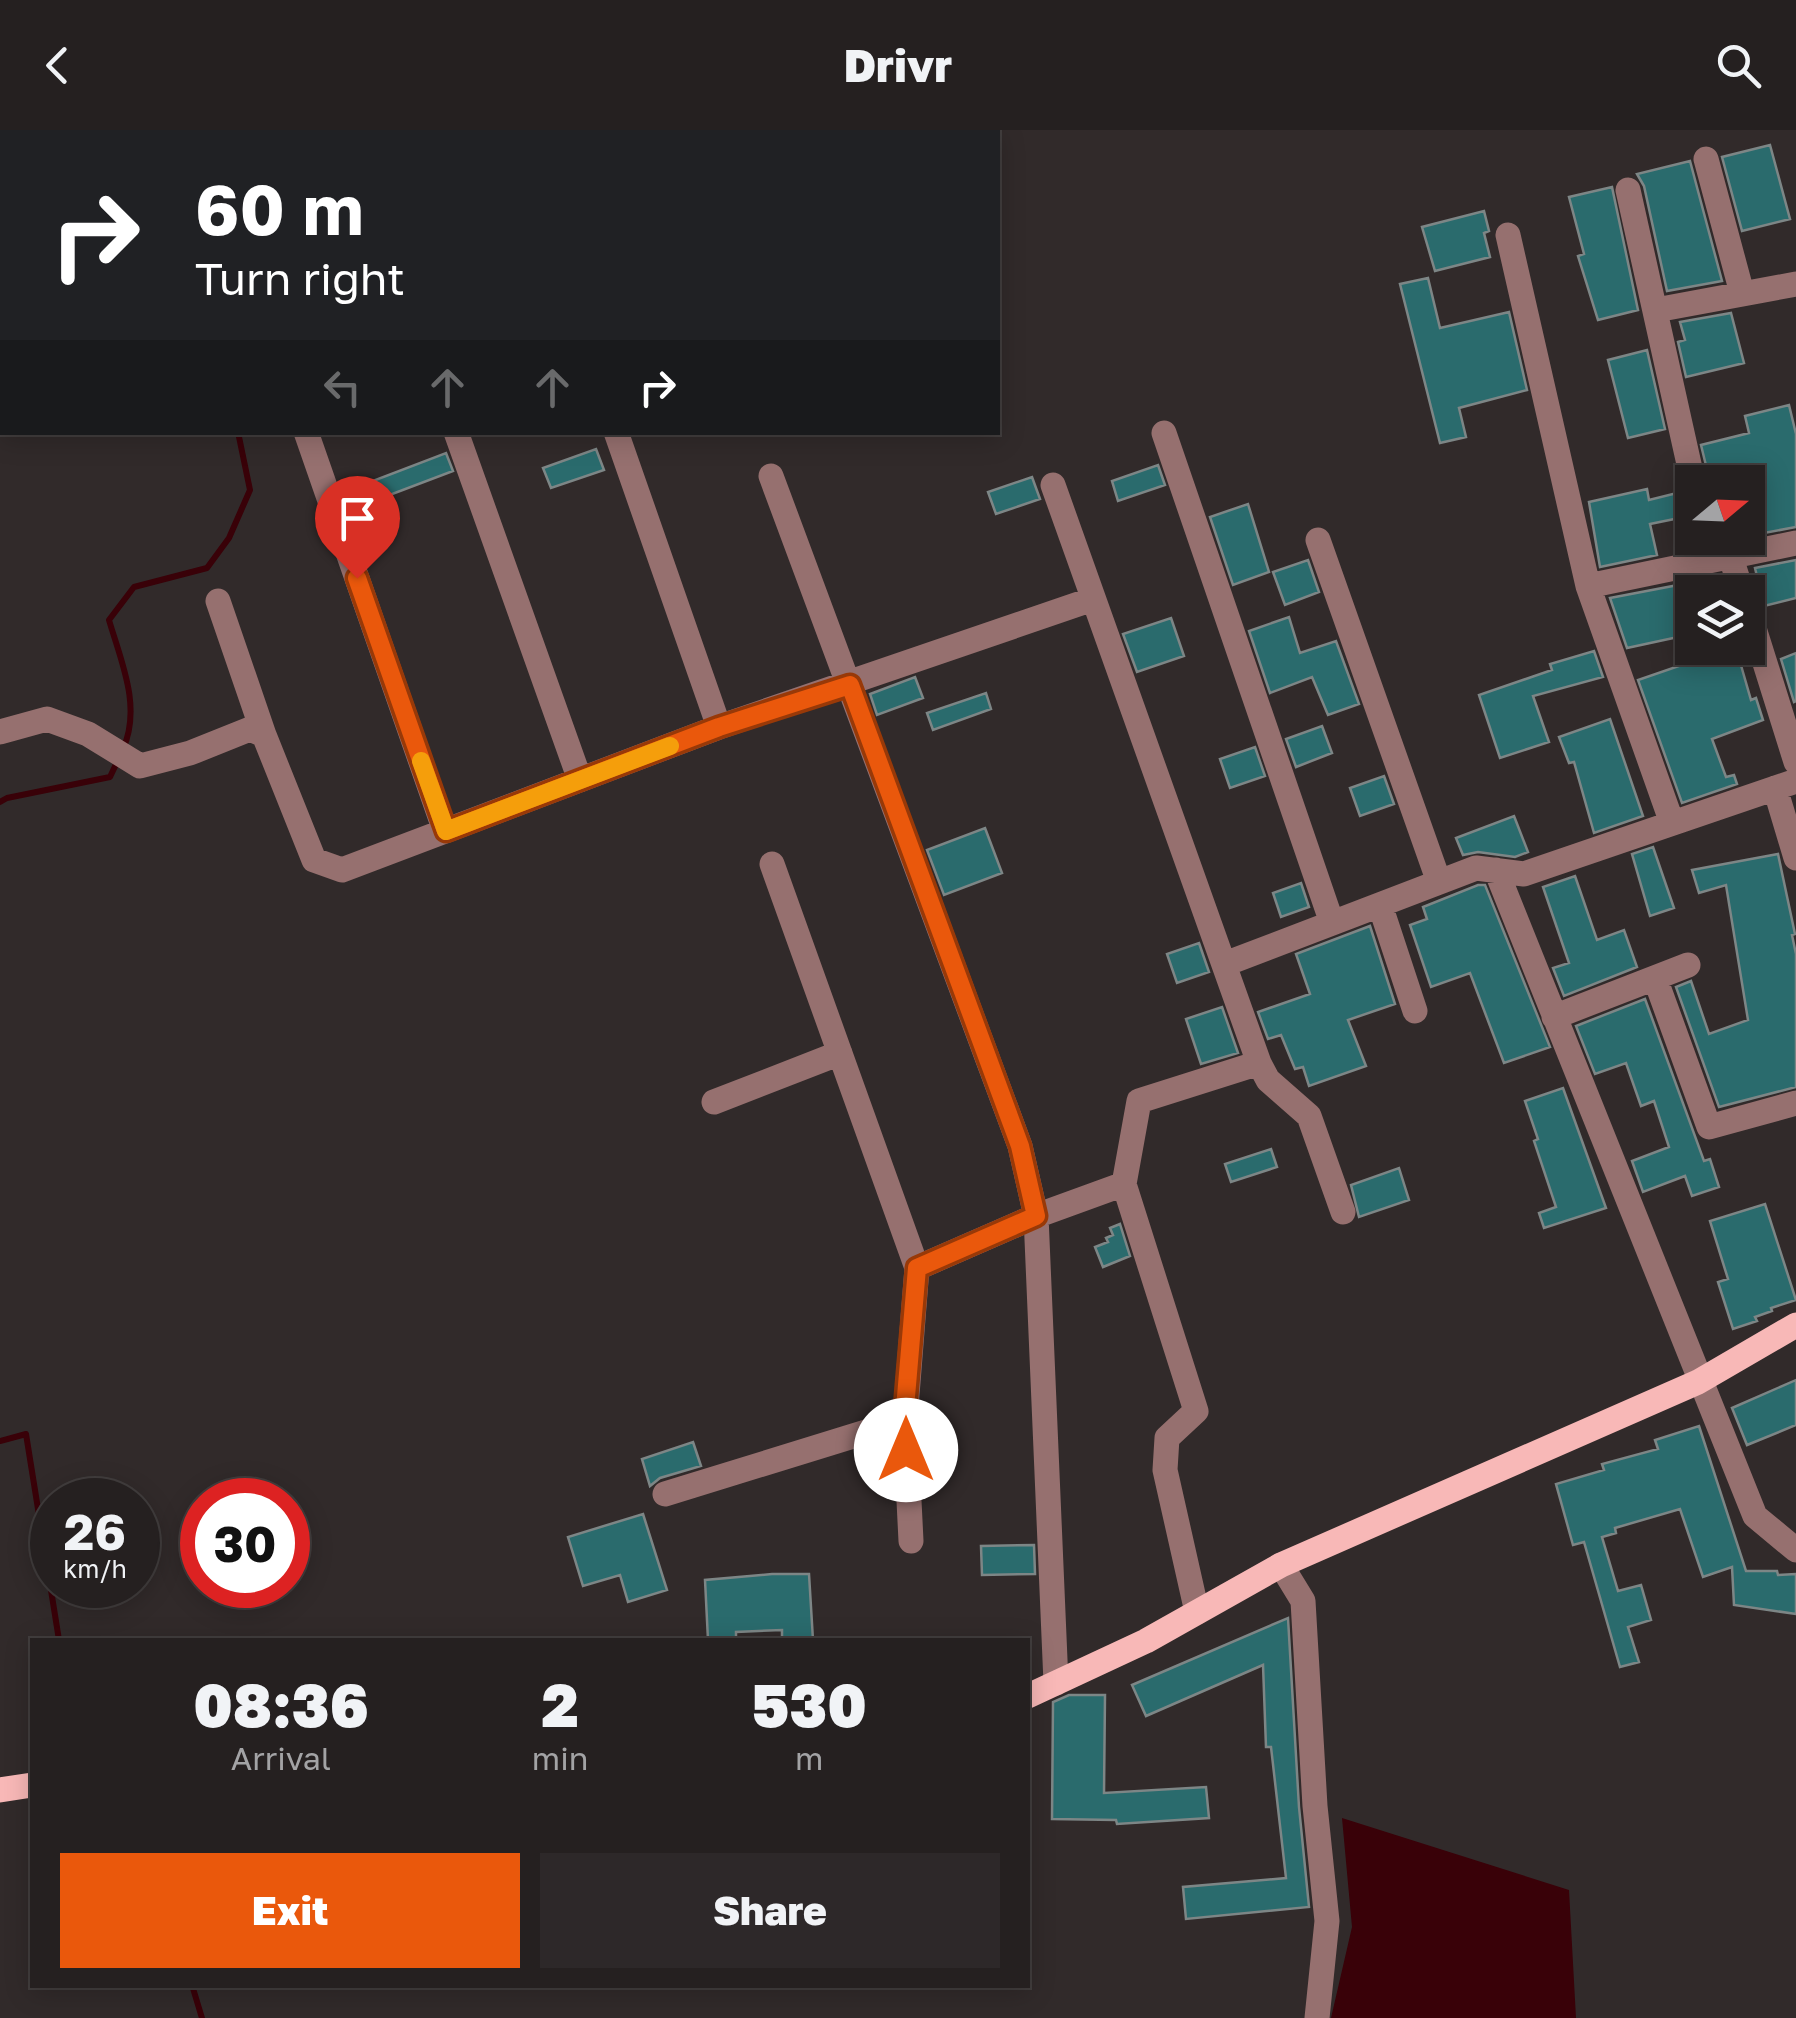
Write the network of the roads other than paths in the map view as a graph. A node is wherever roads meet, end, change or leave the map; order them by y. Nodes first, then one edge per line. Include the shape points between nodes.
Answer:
1 (1706, 159) dead end
2 (1628, 190) dead end
3 (1508, 235) dead end
4 (1796, 284) edge
5 (1742, 293) junction
6 (1656, 310) junction
7 (1164, 434) dead end
8 (307, 435) edge
9 (457, 435) edge
10 (617, 435) edge
11 (1689, 465) edge
12 (771, 476) dead end
13 (1053, 486) dead end
14 (1318, 540) dead end
15 (1796, 544) edge
16 (1765, 547) edge
17 (1707, 555) edge
18 (1588, 586) junction
19 (1093, 600) junction
20 (218, 601) dead end
21 (1765, 663) edge
22 (850, 685) junction
23 (719, 727) junction
24 (0, 732) edge
25 (264, 735) junction
26 (1796, 762) edge
27 (580, 780) junction
28 (1786, 784) edge
29 (1672, 823) junction
30 (446, 831) junction
31 (1796, 858) edge
32 (772, 864) dead end
33 (1496, 870) junction
34 (1439, 882) junction
35 (1380, 904) junction
36 (1332, 923) junction
37 (1224, 964) junction
38 (1688, 966) dead end
39 (1655, 978) junction
40 (1416, 1011) dead end
41 (1554, 1017) junction
42 (840, 1053) junction
43 (1259, 1063) junction
44 (714, 1102) dead end
45 (1796, 1103) edge
46 (1124, 1184) junction
47 (1343, 1212) dead end
48 (1036, 1216) junction
49 (917, 1268) junction
50 (1796, 1325) edge
51 (1698, 1382) junction
52 (904, 1420) junction
53 (665, 1494) dead end
54 (910, 1542) dead end
55 (1796, 1550) edge
56 (1280, 1565) junction
57 (1197, 1612) junction
58 (1056, 1683) junction
59 (1030, 1695) edge
60 (30, 1784) edge
61 (0, 1790) edge
62 (1317, 2018) edge

1 - 5 street
2 - 6 street
3 - 18 street
4 - 5 street
5 - 6 street
6 - 11 street
7 - 36 street
8 - 30 street
9 - 27 street
10 - 23 street
12 - 22 street
13 - 19 street
14 - 34 street
15 - 16 street
17 - 18 street
18 - 29 street
19 - 22 street
19 - 37 street
20 - 25 street
21 - 26 street
22 - 23 street
22 - 48 street via 1020,1146
23 - 27 street
24 - 25 street via 47,719 106,743 140,766 250,729
25 - 30 street via 314,860 342,870
27 - 30 street
28 - 29 street
28 - 31 street
29 - 33 street via 1524,874
32 - 42 street
33 - 34 street via 1476,868
33 - 41 street
34 - 35 street
35 - 36 street
35 - 40 street
36 - 37 street
37 - 43 street
38 - 39 street
39 - 41 street
39 - 45 street via 1709,1128
41 - 51 street
42 - 44 street
42 - 49 street
43 - 46 street via 1139,1101
43 - 47 street via 1268,1080 1309,1116
46 - 48 street
46 - 57 street via 1196,1412 1167,1438 1165,1470
48 - 49 street
48 - 58 street
49 - 52 street
50 - 51 main road
51 - 55 street via 1755,1516
51 - 56 main road
52 - 53 street
52 - 54 street
56 - 57 main road
56 - 62 street via 1304,1601 1326,1922
57 - 58 main road
58 - 59 main road
60 - 61 main road

